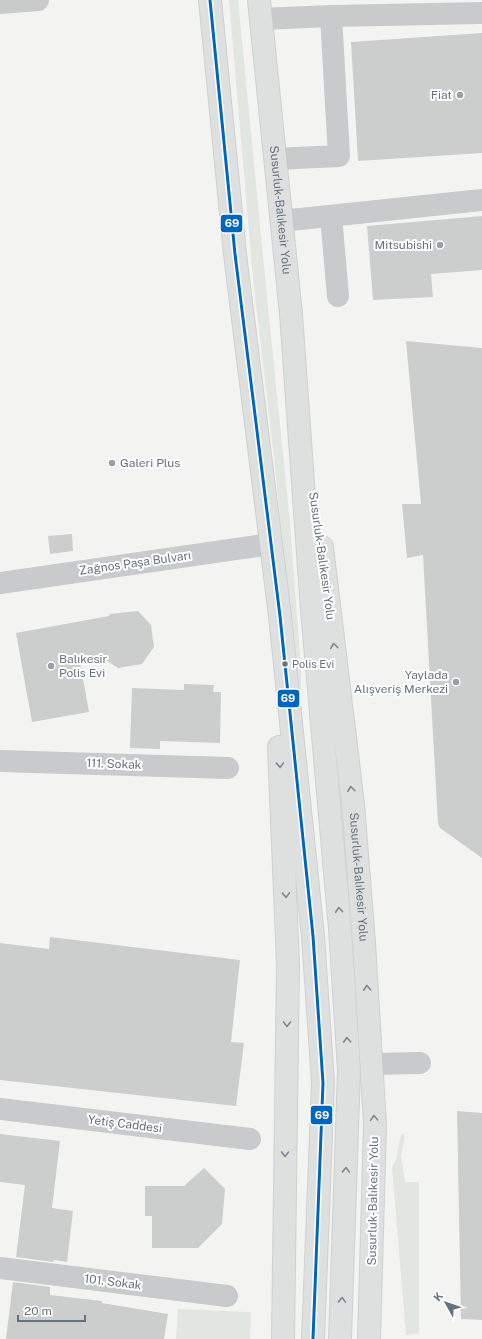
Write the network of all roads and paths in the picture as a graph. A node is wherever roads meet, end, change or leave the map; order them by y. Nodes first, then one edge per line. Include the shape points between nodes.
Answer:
1 (38, 0) edge
2 (210, 0) edge
3 (0, 3) edge
4 (260, 10) edge
5 (482, 13) edge
6 (331, 16) junction
7 (275, 159) junction
8 (482, 200) edge
9 (331, 216) junction
10 (282, 221) junction
11 (338, 296) dead end
12 (299, 419) junction
13 (271, 544) junction
14 (0, 583) edge
15 (0, 761) edge
16 (228, 768) dead end
17 (420, 1063) dead end
18 (371, 1064) junction
19 (0, 1109) edge
20 (250, 1139) dead end
21 (0, 1268) edge
22 (227, 1296) dead end
23 (283, 1339) edge
24 (313, 1339) edge
25 (340, 1339) edge
26 (369, 1339) edge

1 - 3 street
2 - 13 highway via 235,254
4 - 6 street
4 - 7 highway, Susurluk-Balıkesir Yolu
5 - 6 street
6 - 7 street via 339,156
7 - 10 highway, Susurluk-Balıkesir Yolu
8 - 9 street
9 - 10 street
9 - 11 street
10 - 12 highway, Susurluk-Balıkesir Yolu
18 -> 12 highway, Susurluk-Balıkesir Yolu via 353,804 316,500
25 -> 12 highway, Susurluk-Balıkesir Yolu via 349,1070
13 - 14 street, Zağnos Paşa Bulvarı
13 -> 23 highway via 288,964
13 - 24 highway via 313,936 323,1083
15 - 16 street, 111. Sokak
17 - 18 street
26 -> 18 highway, Susurluk-Balıkesir Yolu via 375,1124
19 - 20 street, Yetiş Caddesi
21 - 22 street, 101. Sokak

